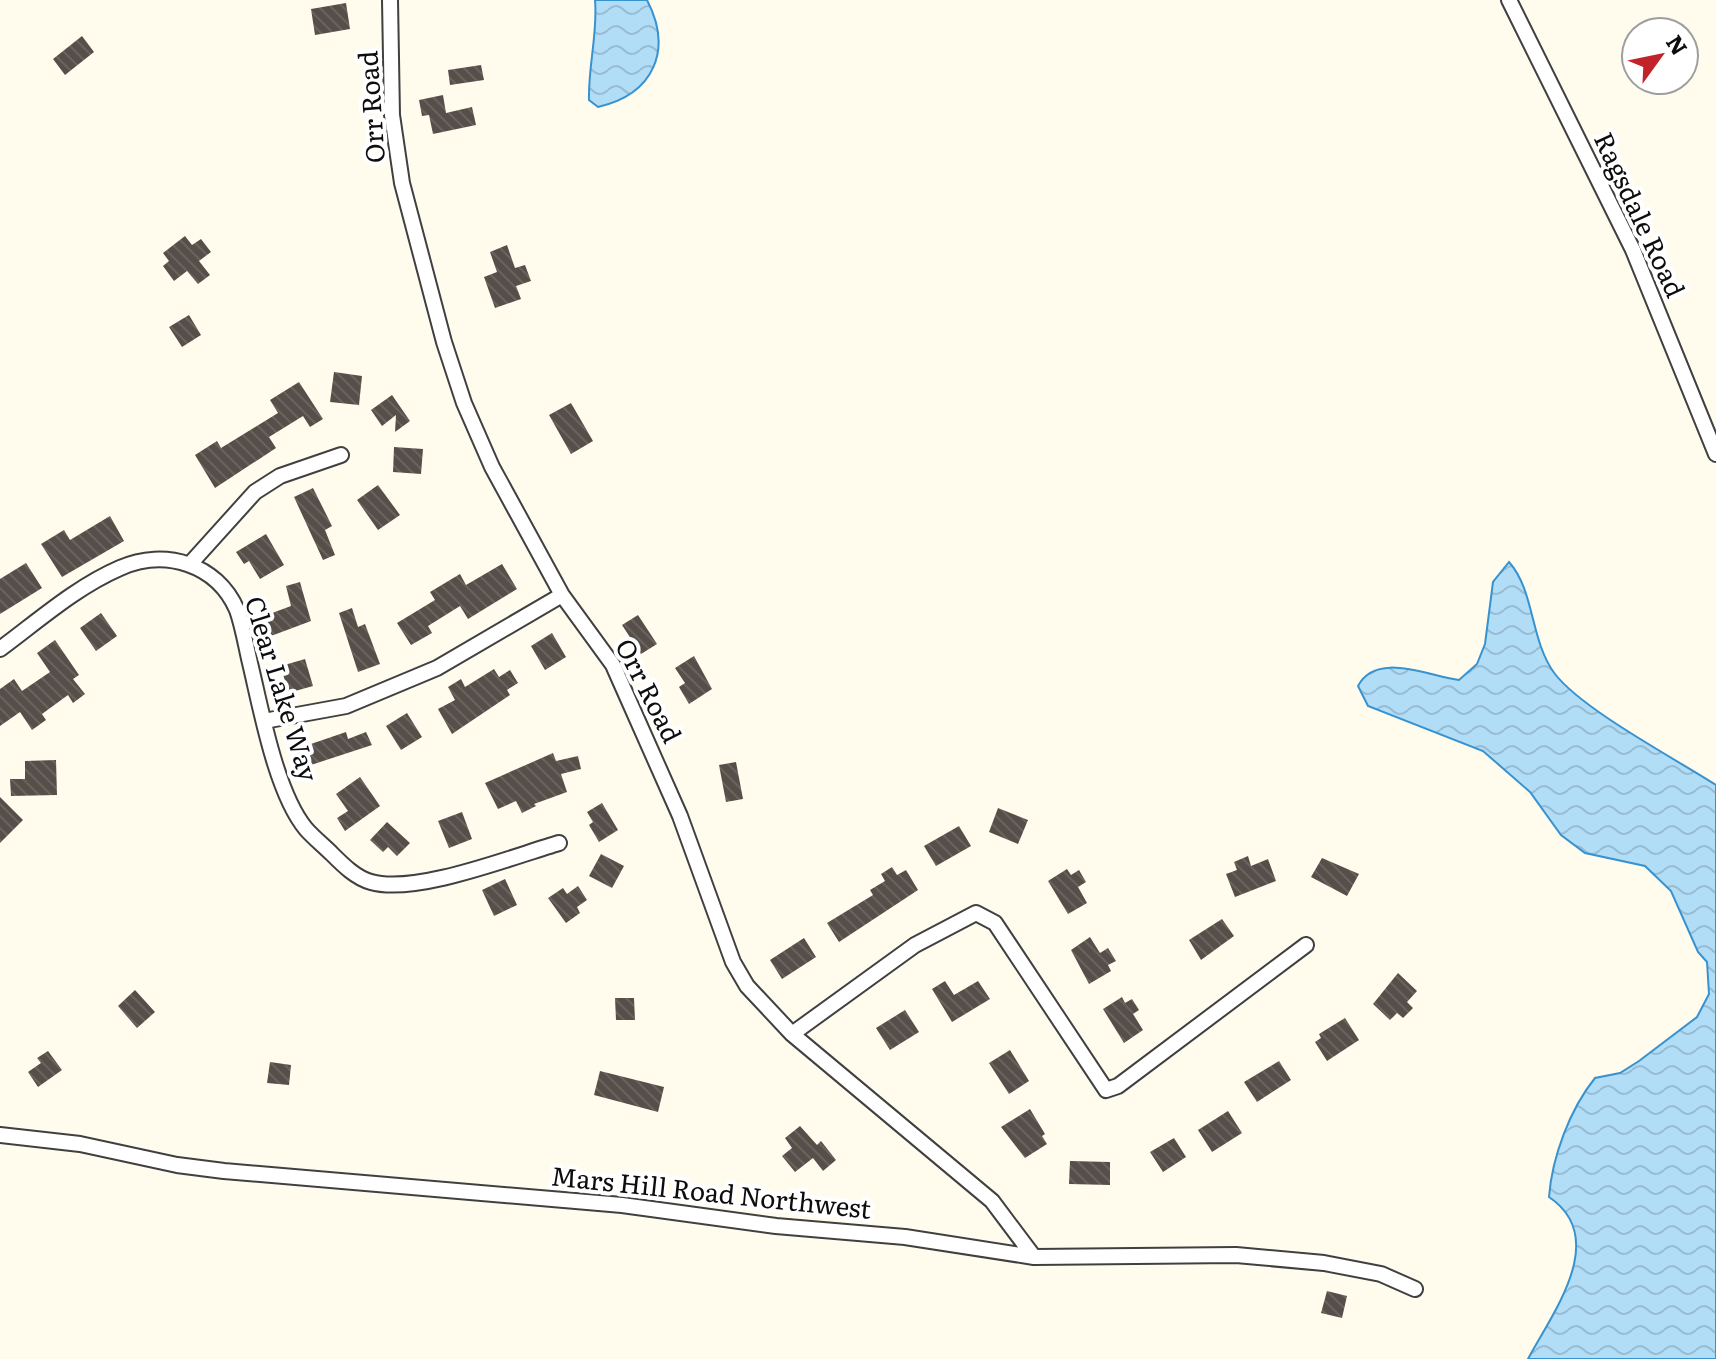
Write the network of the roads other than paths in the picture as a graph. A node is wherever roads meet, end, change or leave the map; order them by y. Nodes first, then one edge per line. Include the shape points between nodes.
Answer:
1 (390, 0) edge
2 (1509, 0) edge
3 (1716, 454) edge
4 (341, 455) dead end
5 (190, 564) junction
6 (562, 595) junction
7 (0, 649) edge
8 (264, 721) junction
9 (559, 843) dead end
10 (1306, 945) dead end
11 (792, 1034) junction
12 (0, 1135) edge
13 (1034, 1257) junction
14 (1415, 1289) dead end

1 - 6 street, Orr Road via 392,115 402,183 444,342 492,467
2 - 3 street, Ragsdale Road via 1633,250
4 - 5 street via 280,476 255,492
5 - 7 street via 173,559 122,566
5 - 8 street, Clear Lake Way via 204,569 237,610
6 - 8 street via 437,668 346,706
6 - 11 street, Orr Road via 613,665 680,816 733,962 747,986
8 - 9 street, Clear Lake Way via 305,828 346,868 371,882 433,880
10 - 11 street via 1106,1090 995,923 976,913 915,945
11 - 13 street, Orr Road via 992,1201
12 - 13 street, Mars Hill Road Northwest via 209,1169 622,1205
13 - 14 street, Mars Hill Road Northwest via 1236,1255 1324,1263 1381,1274

